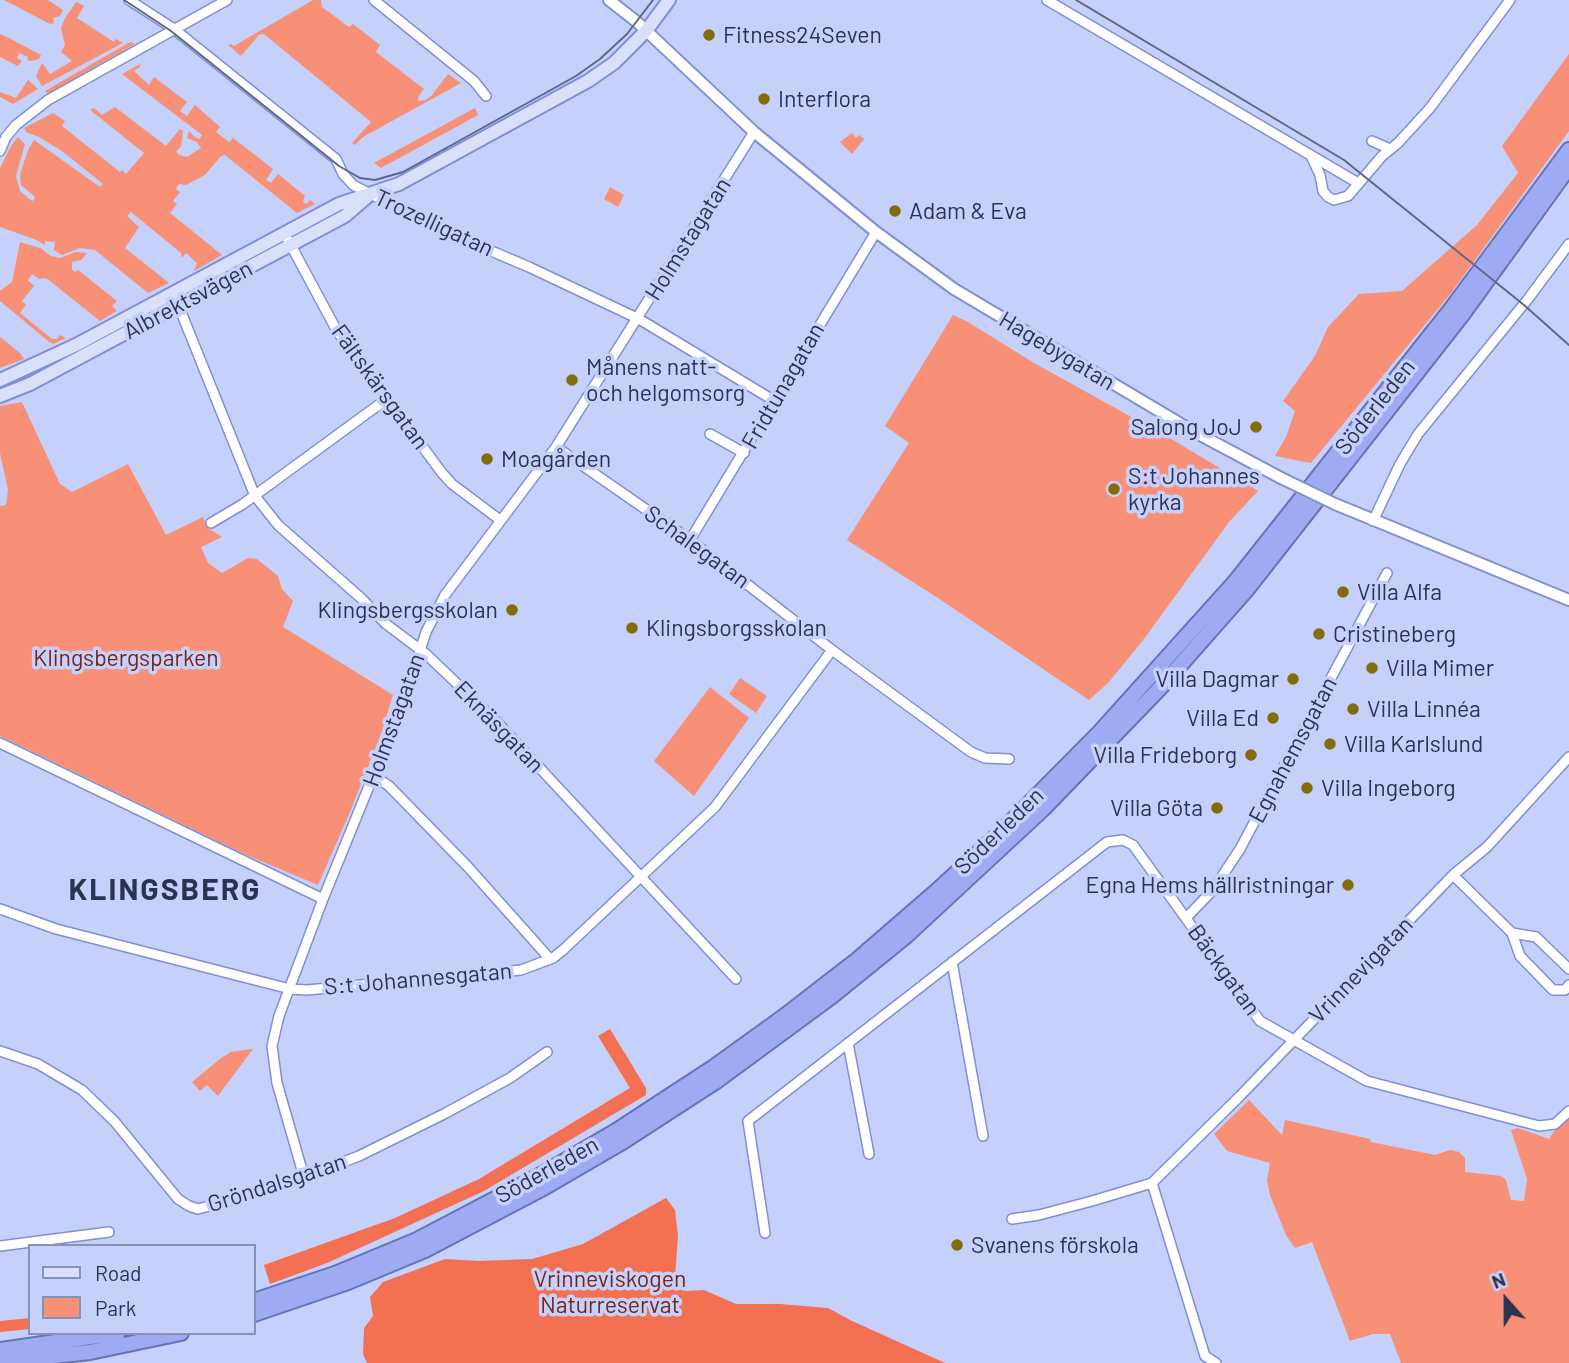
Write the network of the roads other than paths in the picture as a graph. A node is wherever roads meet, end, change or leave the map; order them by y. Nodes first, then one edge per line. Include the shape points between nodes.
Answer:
1 (129, 0) edge
2 (227, 0) edge
3 (374, 0) edge
4 (609, 0) edge
5 (669, 0) edge
6 (1046, 0) edge
7 (1510, 0) edge
8 (174, 29) junction
9 (646, 32) junction
10 (486, 96) dead end
11 (4, 132) edge
12 (754, 132) junction
13 (1372, 141) dead end
14 (1390, 149) junction
15 (1569, 149) edge
16 (0, 151) edge
17 (1312, 157) junction
18 (1569, 167) edge
19 (1358, 183) junction
20 (370, 194) junction
21 (876, 232) junction
22 (287, 239) junction
23 (1569, 244) edge
24 (176, 298) junction
25 (639, 319) junction
26 (0, 380) edge
27 (0, 396) edge
28 (388, 398) junction
29 (773, 400) junction
30 (710, 433) dead end
31 (556, 447) junction
32 (744, 453) junction
33 (255, 496) junction
34 (500, 520) junction
35 (1373, 521) junction
36 (211, 523) dead end
37 (690, 540) junction
38 (1387, 573) dead end
39 (1569, 600) edge
40 (420, 649) junction
41 (832, 650) junction
42 (0, 743) edge
43 (1569, 758) edge
44 (1009, 759) dead end
45 (374, 776) junction
46 (1452, 876) junction
47 (640, 877) junction
48 (323, 899) junction
49 (0, 909) edge
50 (1186, 918) junction
51 (1511, 933) junction
52 (550, 959) junction
53 (952, 962) junction
54 (1569, 969) edge
55 (736, 979) dead end
56 (1569, 985) edge
57 (290, 989) junction
58 (1293, 1039) junction
59 (848, 1043) junction
60 (0, 1051) edge
61 (547, 1052) dead end
62 (1569, 1111) edge
63 (983, 1136) dead end
64 (869, 1154) dead end
65 (304, 1177) junction
66 (1152, 1182) junction
67 (1012, 1219) dead end
68 (109, 1232) dead end
69 (765, 1233) dead end
70 (0, 1246) edge
71 (256, 1300) edge
72 (256, 1313) edge
73 (104, 1335) edge
74 (171, 1335) edge
75 (0, 1350) edge
76 (0, 1362) edge
77 (1216, 1363) edge

1 - 8 street, Trozelligatan
2 - 8 street
3 - 10 street via 474,81
4 - 9 street, Hagebygatan
5 - 9 main road, Albrektsvägen
6 - 17 street
7 - 14 street via 1430,108
8 - 11 street via 48,100
8 - 20 street, Trozelligatan via 336,159 353,185
9 - 12 street, Hagebygatan
9 - 20 main road, Albrektsvägen via 588,81 408,180
11 - 16 street
12 - 21 street, Hagebygatan
12 - 25 street, Holmstagatan
13 - 14 street
14 - 19 street
15 - 71 highway, Söderleden via 1452,308 1235,582 1100,733 929,898 782,1018 616,1131 416,1240
17 - 19 street
17 - 19 street via 1328,197 1348,196
18 - 72 highway, Söderleden via 1462,314 1248,587 1159,689 1044,808 906,936 715,1082 557,1181 425,1250
20 - 22 main road, Albrektsvägen via 341,203
20 - 25 street, Trozelligatan
21 - 29 street, Fridtunagatan
21 - 35 street, Hagebygatan, bridge via 975,302 1181,425
22 - 24 main road, Albrektsvägen
22 - 28 street, Fältskärsgatan via 337,331
23 - 35 street via 1418,434
24 - 26 main road, Albrektsvägen
24 - 27 main road, Albrektsvägen via 30,384
24 - 33 street, Eknäsgatan
25 - 29 street, Trozelligatan
25 - 31 street, Holmstagatan
28 - 33 street
28 - 34 street, Fältskärsgatan via 450,482
29 - 32 street, Fridtunagatan
30 - 32 street
31 - 34 street, Holmstagatan
31 - 37 street, Schalegatan
32 - 37 street, Fridtunagatan
33 - 36 street
33 - 40 street, Eknäsgatan via 278,525 386,624
34 - 40 street, Holmstagatan via 445,595
35 - 39 street, Hagebygatan
37 - 41 street, Schalegatan
38 - 50 street, Egnahemsgatan via 1240,849 1213,890
40 - 45 street, Holmstagatan
40 - 47 street, Eknäsgatan via 497,722
41 - 44 street, Schalegatan via 971,751 985,758
41 - 47 street, S:t Johannesgatan via 715,807
42 - 48 street
43 - 46 street, Vrinnevigatan via 1487,847
45 - 48 street, Holmstagatan
45 - 52 street via 468,867
46 - 51 street
46 - 58 street, Vrinnevigatan
47 - 52 street, S:t Johannesgatan
47 - 55 street, Eknäsgatan
48 - 57 street, Holmstagatan
49 - 57 street, S:t Johannesgatan via 56,929
50 - 53 street, Bäckgatan via 1133,845 1123,839 1107,842
50 - 58 street, Bäckgatan via 1260,1021
51 - 54 street via 1536,937
51 - 56 street via 1520,956 1553,990 1565,990
52 - 57 street, S:t Johannesgatan via 504,972
53 - 59 street
53 - 63 street
57 - 65 street, Holmstagatan via 272,1046 277,1083
58 - 62 street, Bäckgatan via 1367,1081 1539,1126 1555,1124
58 - 66 street, Vrinnevigatan
59 - 64 street
59 - 69 street via 748,1121
60 - 65 street, Gröndalsgatan via 38,1064 82,1090 188,1206 198,1209 244,1198
61 - 65 street, Gröndalsgatan via 444,1114
66 - 67 street, Vrinnevigatan
66 - 77 street via 1205,1356
68 - 70 street
73 - 75 highway
74 - 76 highway via 90,1352

